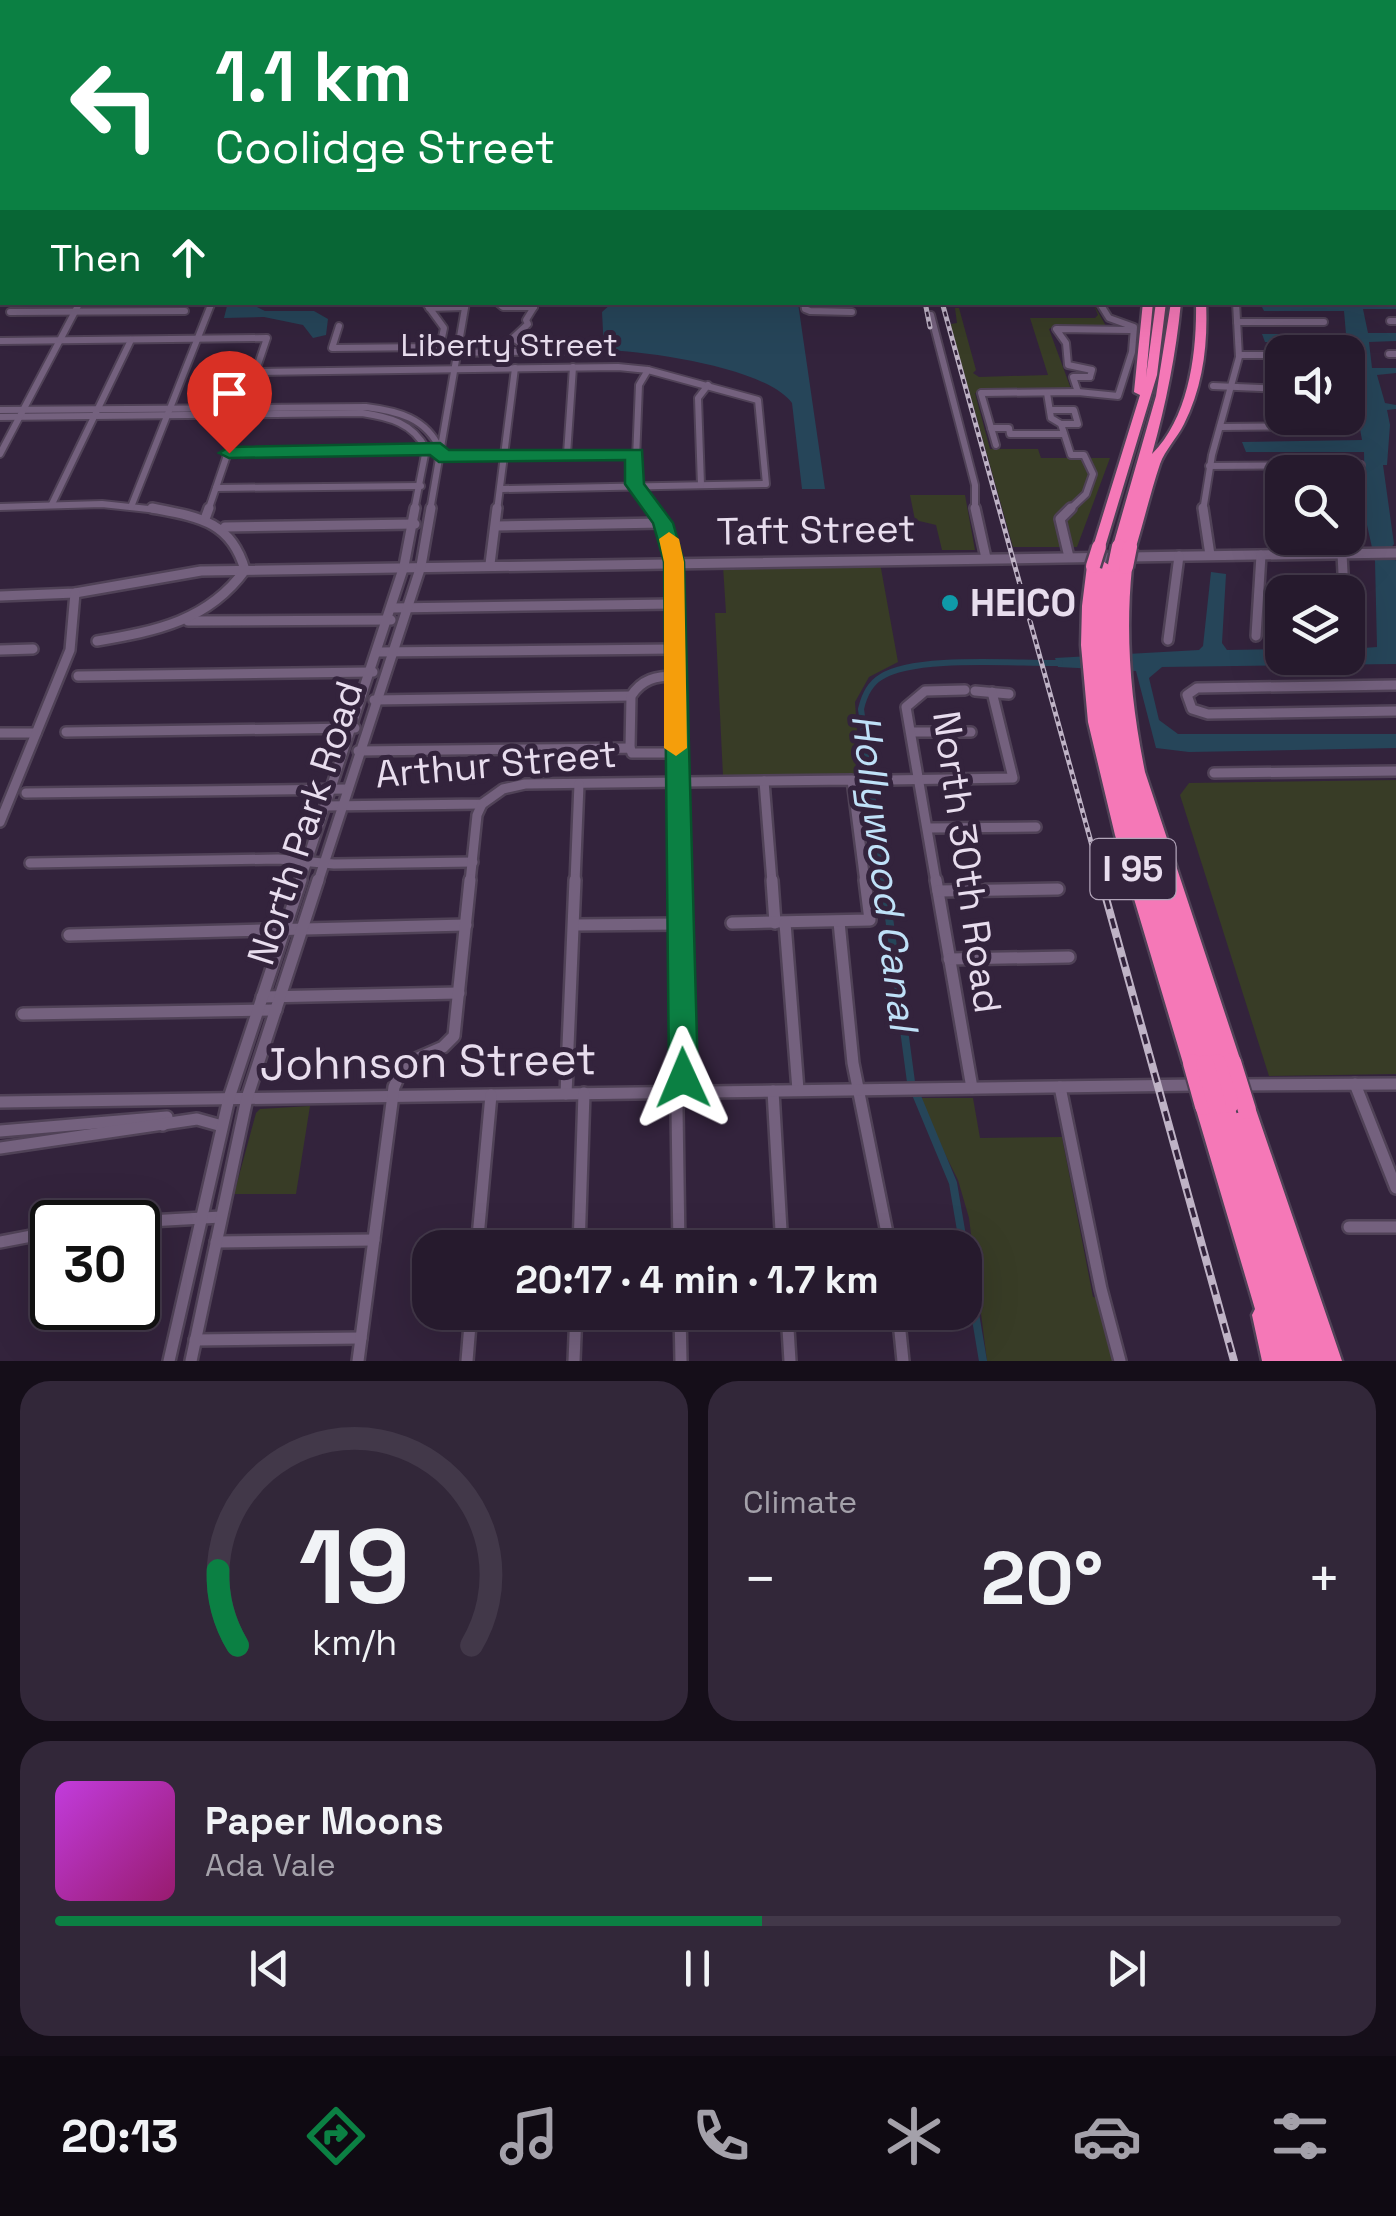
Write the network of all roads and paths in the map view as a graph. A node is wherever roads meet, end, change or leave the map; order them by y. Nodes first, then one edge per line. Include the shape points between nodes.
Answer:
1 (79, 305) edge
2 (211, 305) edge
3 (500, 305) edge
4 (531, 305) edge
5 (804, 305) edge
6 (1101, 305) edge
7 (1145, 305) edge
8 (1164, 305) edge
9 (1164, 305) edge
10 (1176, 305) edge
11 (1184, 305) edge
12 (1201, 305) edge
13 (1236, 305) edge
14 (465, 306) edge
15 (129, 307) edge
16 (428, 307) edge
17 (184, 310) dead end
18 (10, 312) dead end
19 (76, 312) junction
20 (852, 312) dead end
21 (932, 315) dead end
22 (527, 322) joint
23 (1238, 322) junction
24 (1324, 322) dead end
25 (1118, 325) junction
26 (340, 326) dead end
27 (198, 339) junction
28 (61, 340) junction
29 (131, 340) junction
30 (0, 341) edge
31 (523, 347) junction
32 (592, 350) dead end
33 (459, 353) junction
34 (1239, 355) junction
35 (1265, 355) edge
36 (573, 367) junction
37 (514, 368) junction
38 (454, 370) junction
39 (648, 370) junction
40 (256, 372) junction
41 (708, 386) junction
42 (1213, 386) dead end
43 (1230, 389) junction
44 (1265, 389) edge
45 (1047, 392) junction
46 (1078, 392) junction
47 (1051, 410) junction
48 (242, 411) junction
49 (95, 412) junction
50 (168, 412) junction
51 (22, 413) junction
52 (0, 414) edge
53 (445, 427) junction
54 (1220, 427) junction
55 (1265, 427) edge
56 (991, 428) junction
57 (1063, 429) junction
58 (433, 434) junction
59 (422, 438) junction
60 (996, 444) dead end
61 (426, 449) junction
62 (440, 452) junction
63 (229, 453) junction
64 (0, 454) edge
65 (567, 454) junction
66 (635, 454) junction
67 (504, 456) junction
68 (1128, 457) junction
69 (1155, 461) junction
70 (1209, 466) junction
71 (1265, 466) edge
72 (701, 485) junction
73 (420, 486) junction
74 (434, 486) junction
75 (216, 488) junction
76 (638, 488) junction
77 (502, 489) junction
78 (52, 504) junction
79 (0, 507) edge
80 (130, 507) junction
81 (205, 519) junction
82 (663, 523) junction
83 (414, 524) junction
84 (427, 524) junction
85 (496, 526) junction
86 (222, 527) junction
87 (1114, 546) junction
88 (1365, 553) edge
89 (1396, 553) edge
90 (1210, 555) junction
91 (1261, 555) junction
92 (1265, 555) edge
93 (1179, 556) junction
94 (1069, 557) junction
95 (986, 558) junction
96 (674, 562) junction
97 (490, 564) junction
98 (404, 566) junction
99 (421, 566) junction
100 (1109, 566) junction
101 (245, 570) junction
102 (74, 593) junction
103 (0, 596) edge
104 (673, 604) junction
105 (392, 608) junction
106 (407, 608) junction
107 (188, 620) junction
108 (388, 620) junction
109 (403, 620) junction
110 (1256, 636) dead end
111 (1168, 640) dead end
112 (97, 641) dead end
113 (33, 649) dead end
114 (674, 649) junction
115 (0, 650) edge
116 (377, 652) junction
117 (393, 652) junction
118 (1103, 652) junction
119 (370, 672) junction
120 (386, 672) junction
121 (1103, 673) junction
122 (78, 676) dead end
123 (675, 676) junction
124 (1396, 686) edge
125 (992, 692) junction
126 (1009, 694) dead end
127 (631, 696) junction
128 (361, 700) junction
129 (377, 700) junction
130 (1396, 712) edge
131 (352, 728) junction
132 (367, 728) junction
133 (36, 732) junction
134 (66, 732) dead end
135 (910, 732) junction
136 (971, 732) dead end
137 (0, 733) edge
138 (630, 748) junction
139 (344, 751) junction
140 (360, 751) junction
141 (676, 753) junction
142 (1396, 771) edge
143 (1214, 773) dead end
144 (918, 779) junction
145 (888, 780) dead end
146 (677, 782) junction
147 (764, 782) junction
148 (579, 784) junction
149 (331, 789) junction
150 (348, 789) junction
151 (26, 793) dead end
152 (482, 804) junction
153 (325, 806) junction
154 (343, 806) junction
155 (0, 822) edge
156 (1036, 827) dead end
157 (929, 828) junction
158 (307, 860) junction
159 (30, 862) dead end
160 (473, 862) junction
161 (324, 864) junction
162 (1058, 889) dead end
163 (938, 891) junction
164 (839, 922) junction
165 (732, 923) dead end
166 (780, 923) junction
167 (680, 924) junction
168 (466, 925) junction
169 (574, 925) junction
170 (284, 930) junction
171 (302, 930) junction
172 (69, 934) dead end
173 (1069, 956) dead end
174 (949, 959) junction
175 (459, 993) junction
176 (262, 996) junction
177 (281, 996) junction
178 (258, 1010) junction
179 (276, 1010) junction
180 (23, 1014) dead end
181 (1212, 1063) junction
182 (1355, 1084) junction
183 (1396, 1084) edge
184 (1060, 1087) junction
185 (972, 1088) junction
186 (925, 1089) joint
187 (772, 1090) junction
188 (798, 1090) junction
189 (859, 1090) junction
190 (680, 1092) junction
191 (566, 1094) junction
192 (584, 1094) junction
193 (491, 1095) junction
194 (393, 1096) junction
195 (229, 1098) junction
196 (248, 1098) junction
197 (0, 1102) edge
198 (1224, 1106) junction
199 (163, 1125) junction
200 (222, 1126) junction
201 (0, 1130) edge
202 (0, 1148) edge
203 (1396, 1188) edge
204 (200, 1218) junction
205 (221, 1218) junction
206 (160, 1220) edge
207 (1396, 1227) edge
208 (1349, 1228) dead end
209 (479, 1230) edge
210 (579, 1230) edge
211 (679, 1230) edge
212 (781, 1230) edge
213 (888, 1230) edge
214 (30, 1236) edge
215 (374, 1240) junction
216 (0, 1242) edge
217 (216, 1242) junction
218 (1258, 1289) junction
219 (470, 1330) edge
220 (575, 1330) edge
221 (680, 1330) edge
222 (787, 1330) edge
223 (900, 1330) edge
224 (361, 1338) junction
225 (195, 1340) junction
226 (169, 1361) edge
227 (191, 1361) edge
228 (358, 1361) edge
229 (467, 1361) edge
230 (574, 1361) edge
231 (681, 1361) edge
232 (790, 1361) edge
233 (903, 1361) edge
234 (1120, 1361) edge
235 (1272, 1361) edge
236 (1286, 1361) edge
237 (1299, 1361) edge
238 (1315, 1361) edge
239 (1332, 1361) edge

1 - 19 street
2 - 27 street
3 - 4 street
4 - 22 street
5 - 20 street via 810,311
6 - 25 street
7 - 68 highway
8 - 68 highway, I 95
9 - 87 highway via 1165,339
10 - 87 highway via 1160,414
11 - 69 highway, I 95 via 1176,377
12 - 69 highway via 1198,372
13 - 23 street
14 - 16 street
14 - 33 street, North Park Road
15 - 17 street
15 - 19 street
16 - 26 street via 444,328 433,347 332,348
18 - 19 street
19 - 28 street
21 - 95 street via 975,484
22 - 31 street via 513,338
23 - 24 street
23 - 34 street
25 - 46 street via 1133,324 1118,396
25 - 46 street via 1056,329 1070,366 1092,370 1090,377 1072,377
27 - 29 street
27 - 40 street via 266,338
27 - 50 street
28 - 29 street
28 - 30 street
28 - 51 street
29 - 49 street
31 - 32 street
31 - 33 street
33 - 38 street, North Park Road
34 - 35 street
34 - 43 street
36 - 37 street, Liberty Street
36 - 39 street, Liberty Street
36 - 65 street
37 - 38 street, Liberty Street
37 - 67 street
38 - 40 street, Liberty Street
38 - 53 street, North Park Road
39 - 41 street, Liberty Street
39 - 66 street via 639,385
40 - 48 street
41 - 72 street via 698,398
41 - 72 street, Liberty Street via 758,400 766,484
42 - 43 street
43 - 44 street
43 - 54 street
45 - 46 street
45 - 47 street
45 - 56 street via 981,393
47 - 57 street
47 - 57 street via 1074,410 1078,424
48 - 50 street
48 - 58 street via 377,408 408,416
48 - 59 street via 372,414 405,424
48 - 63 street
49 - 50 street
49 - 51 street
49 - 78 street
50 - 80 street
51 - 52 street
51 - 64 street
53 - 58 street
53 - 62 street, North Park Road
54 - 55 street
54 - 70 street
56 - 57 street via 1008,428 1010,434
56 - 60 street
57 - 94 street via 1072,455 1084,455 1092,468 1091,484 1060,522
58 - 59 street
58 - 62 street
59 - 61 street
61 - 62 street
61 - 63 street
61 - 73 street, North Park Road
62 - 67 street
62 - 74 street, North Park Road
63 - 75 street
65 - 66 street
65 - 67 street
66 - 76 street
67 - 77 street
68 - 87 highway, I 95
69 - 87 highway, I 95
70 - 71 street
70 - 90 street via 1204,522
72 - 76 street
73 - 74 street
73 - 75 street
73 - 83 street, North Park Road
74 - 84 street, North Park Road
75 - 81 street
76 - 77 street
76 - 82 street
77 - 85 street
78 - 79 street
78 - 80 street
80 - 81 street
81 - 86 street
82 - 85 street
82 - 96 street
83 - 84 street
83 - 86 street
83 - 98 street, North Park Road
84 - 99 street, North Park Road
85 - 97 street
86 - 101 street via 242,548
87 - 100 highway, I 95, bridge
87 - 100 highway, I 95, bridge
88 - 89 street, Taft Street
90 - 91 street, Taft Street
90 - 93 street, Taft Street
91 - 92 street, Taft Street
91 - 110 street
93 - 94 street, Taft Street
93 - 111 street
94 - 95 street, Taft Street
95 - 96 street, Taft Street
96 - 97 street, Taft Street
96 - 104 street
97 - 99 street, Taft Street
98 - 99 street, Taft Street
98 - 101 street, Taft Street
98 - 105 street, North Park Road
99 - 106 street, North Park Road
100 - 118 highway, I 95
100 - 118 highway, I 95 via 1086,605
101 - 102 street, Taft Street via 176,572
101 - 107 street via 225,597
102 - 103 street, Taft Street
102 - 133 street via 70,650
104 - 106 street
104 - 114 street
105 - 106 street
105 - 108 street, North Park Road
106 - 109 street, North Park Road
107 - 108 street
107 - 112 street
108 - 109 street
108 - 116 street, North Park Road
109 - 117 street, North Park Road
113 - 115 street
114 - 117 street
114 - 123 street
116 - 117 street
116 - 119 street, North Park Road
117 - 120 street, North Park Road
118 - 121 highway
118 - 121 highway, I 95
119 - 120 street
119 - 122 street
119 - 128 street, North Park Road
120 - 129 street, North Park Road
121 - 181 highway, I 95 via 1138,772
121 - 181 highway via 1120,787
123 - 127 street via 649,678
123 - 141 street
124 - 130 street via 1189,692 1198,713
125 - 126 street, North 30th Road
125 - 135 street, North 30th Road via 926,691 906,706
125 - 144 street via 1013,778
127 - 129 street
127 - 138 street
128 - 129 street
128 - 131 street, North Park Road
129 - 132 street, North Park Road
131 - 132 street
131 - 134 street
131 - 139 street, North Park Road
132 - 140 street, North Park Road
133 - 137 street
133 - 155 street
135 - 136 street
135 - 144 street, North 30th Road
138 - 140 street
138 - 141 street via 632,754
139 - 140 street
139 - 149 street, North Park Road
140 - 150 street, North Park Road
141 - 146 street
142 - 143 street
144 - 145 street
144 - 157 street, North 30th Road
146 - 147 street, Arthur Street
146 - 148 street, Arthur Street
146 - 167 street
147 - 164 street, Arthur Street via 852,780 870,920
147 - 166 street
148 - 152 street, Arthur Street via 512,786
148 - 169 street
149 - 150 street, Arthur Street
149 - 151 street, Arthur Street
149 - 153 street, North Park Road
150 - 154 street, North Park Road
152 - 154 street, Arthur Street
152 - 160 street
153 - 154 street, Arthur Street
153 - 158 street, North Park Road
154 - 161 street, North Park Road
156 - 157 street
157 - 163 street, North 30th Road
158 - 159 street
158 - 161 street
158 - 170 street, North Park Road
160 - 161 street
160 - 168 street
161 - 171 street, North Park Road
162 - 163 street
163 - 174 street, North 30th Road
164 - 166 street
164 - 189 street
165 - 166 street
166 - 188 street
167 - 169 street
167 - 190 street
168 - 171 street
168 - 175 street
169 - 191 street
170 - 171 street
170 - 172 street
170 - 176 street, North Park Road
171 - 177 street, North Park Road
173 - 174 street
174 - 185 street, North 30th Road
175 - 177 street
175 - 194 street via 452,1039 402,1065
176 - 177 street
176 - 178 street, North Park Road
177 - 179 street, North Park Road
178 - 179 street
178 - 180 street
178 - 195 street, North Park Road
179 - 196 street, North Park Road
181 - 198 highway, I 95, bridge
181 - 198 highway, bridge
182 - 183 street, Johnson Street
182 - 184 street, Johnson Street
182 - 203 street
184 - 185 street, Johnson Street
184 - 234 street
185 - 186 street, Johnson Street
186 - 189 street, Johnson Street
187 - 188 street, Johnson Street
187 - 190 street, Johnson Street
187 - 212 street
188 - 189 street, Johnson Street
189 - 213 street
190 - 192 street, Johnson Street
190 - 211 street
191 - 192 street, Johnson Street
191 - 193 street, Johnson Street
192 - 210 street
193 - 194 street, Johnson Street
193 - 209 street
194 - 196 street, Johnson Street
194 - 215 street
195 - 196 street, Johnson Street
195 - 197 street, Johnson Street
195 - 200 street, North Park Road
196 - 205 street, North Park Road
198 - 218 highway, I 95
198 - 237 highway
198 - 238 highway
198 - 239 highway, I 95
199 - 200 street via 201,1119
199 - 201 street via 162,1116
199 - 202 street
200 - 204 street, North Park Road
204 - 205 street
204 - 206 street
204 - 226 street, North Park Road
205 - 217 street, North Park Road
207 - 208 street
214 - 216 street
215 - 217 street
215 - 224 street
217 - 225 street, North Park Road
218 - 235 highway
218 - 236 highway, I 95
219 - 229 street
220 - 230 street
221 - 231 street
222 - 232 street
223 - 233 street
224 - 225 street
224 - 228 street
225 - 227 street, North Park Road

